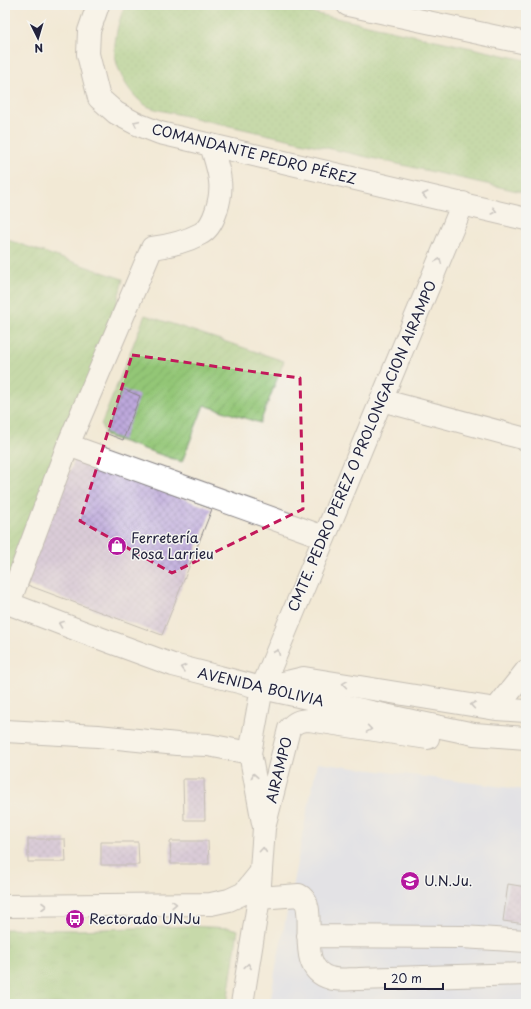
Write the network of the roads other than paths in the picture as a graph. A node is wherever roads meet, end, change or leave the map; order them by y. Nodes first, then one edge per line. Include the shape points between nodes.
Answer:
1 (98, 5) edge
2 (348, 5) edge
3 (526, 43) edge
4 (210, 145) junction
5 (463, 203) junction
6 (526, 219) edge
7 (381, 400) junction
8 (526, 439) edge
9 (68, 445) junction
10 (324, 537) junction
11 (7, 602) edge
12 (526, 671) edge
13 (262, 688) junction
14 (496, 709) junction
15 (526, 711) edge
16 (303, 720) joint
17 (5, 732) edge
18 (526, 738) edge
19 (250, 753) junction
20 (526, 754) edge
21 (264, 828) junction
22 (261, 872) junction
23 (259, 898) junction
24 (5, 906) edge
25 (308, 936) junction
26 (526, 941) edge
27 (526, 974) edge
28 (242, 1004) edge

4 -> 1 street, COMANDANTE PEDRO PÉREZ via 160,133 136,124 116,113 99,98 88,54 89,31
2 - 3 street
5 -> 4 street, COMANDANTE PEDRO PÉREZ
4 - 9 street via 220,181 220,200 215,214 206,230 200,234 152,248
5 -> 6 street, COMANDANTE PEDRO PÉREZ
7 -> 5 street, CMTE. PEDRO PEREZ O PROLONGACION AIRAMPO
7 - 8 street
7 - 10 street, CMTE. PEDRO PEREZ O PROLONGACION AIRAMPO
9 - 10 street
9 - 11 street
13 -> 10 street, CMTE. PEDRO PEREZ O PROLONGACION AIRAMPO
13 -> 11 street, AVENIDA BOLIVIA via 173,665
12 - 14 street
14 -> 13 street via 304,678
13 - 18 street, AVENIDA BOLIVIA via 474,734
13 - 19 street, AIRAMPO
14 - 15 street
16 -> 20 street, AVENIDA BOLIVIA
16 - 21 street, AIRAMPO via 294,723 289,729
17 - 19 street via 208,745
21 -> 19 street, AIRAMPO
22 -> 21 street, AIRAMPO
22 - 23 street, AIRAMPO
24 -> 22 street via 211,904 244,893
23 - 25 street via 298,895 304,897 308,910
28 -> 23 street, AIRAMPO
25 - 26 street via 462,936
25 - 27 street via 309,952 314,966 322,975 331,979

